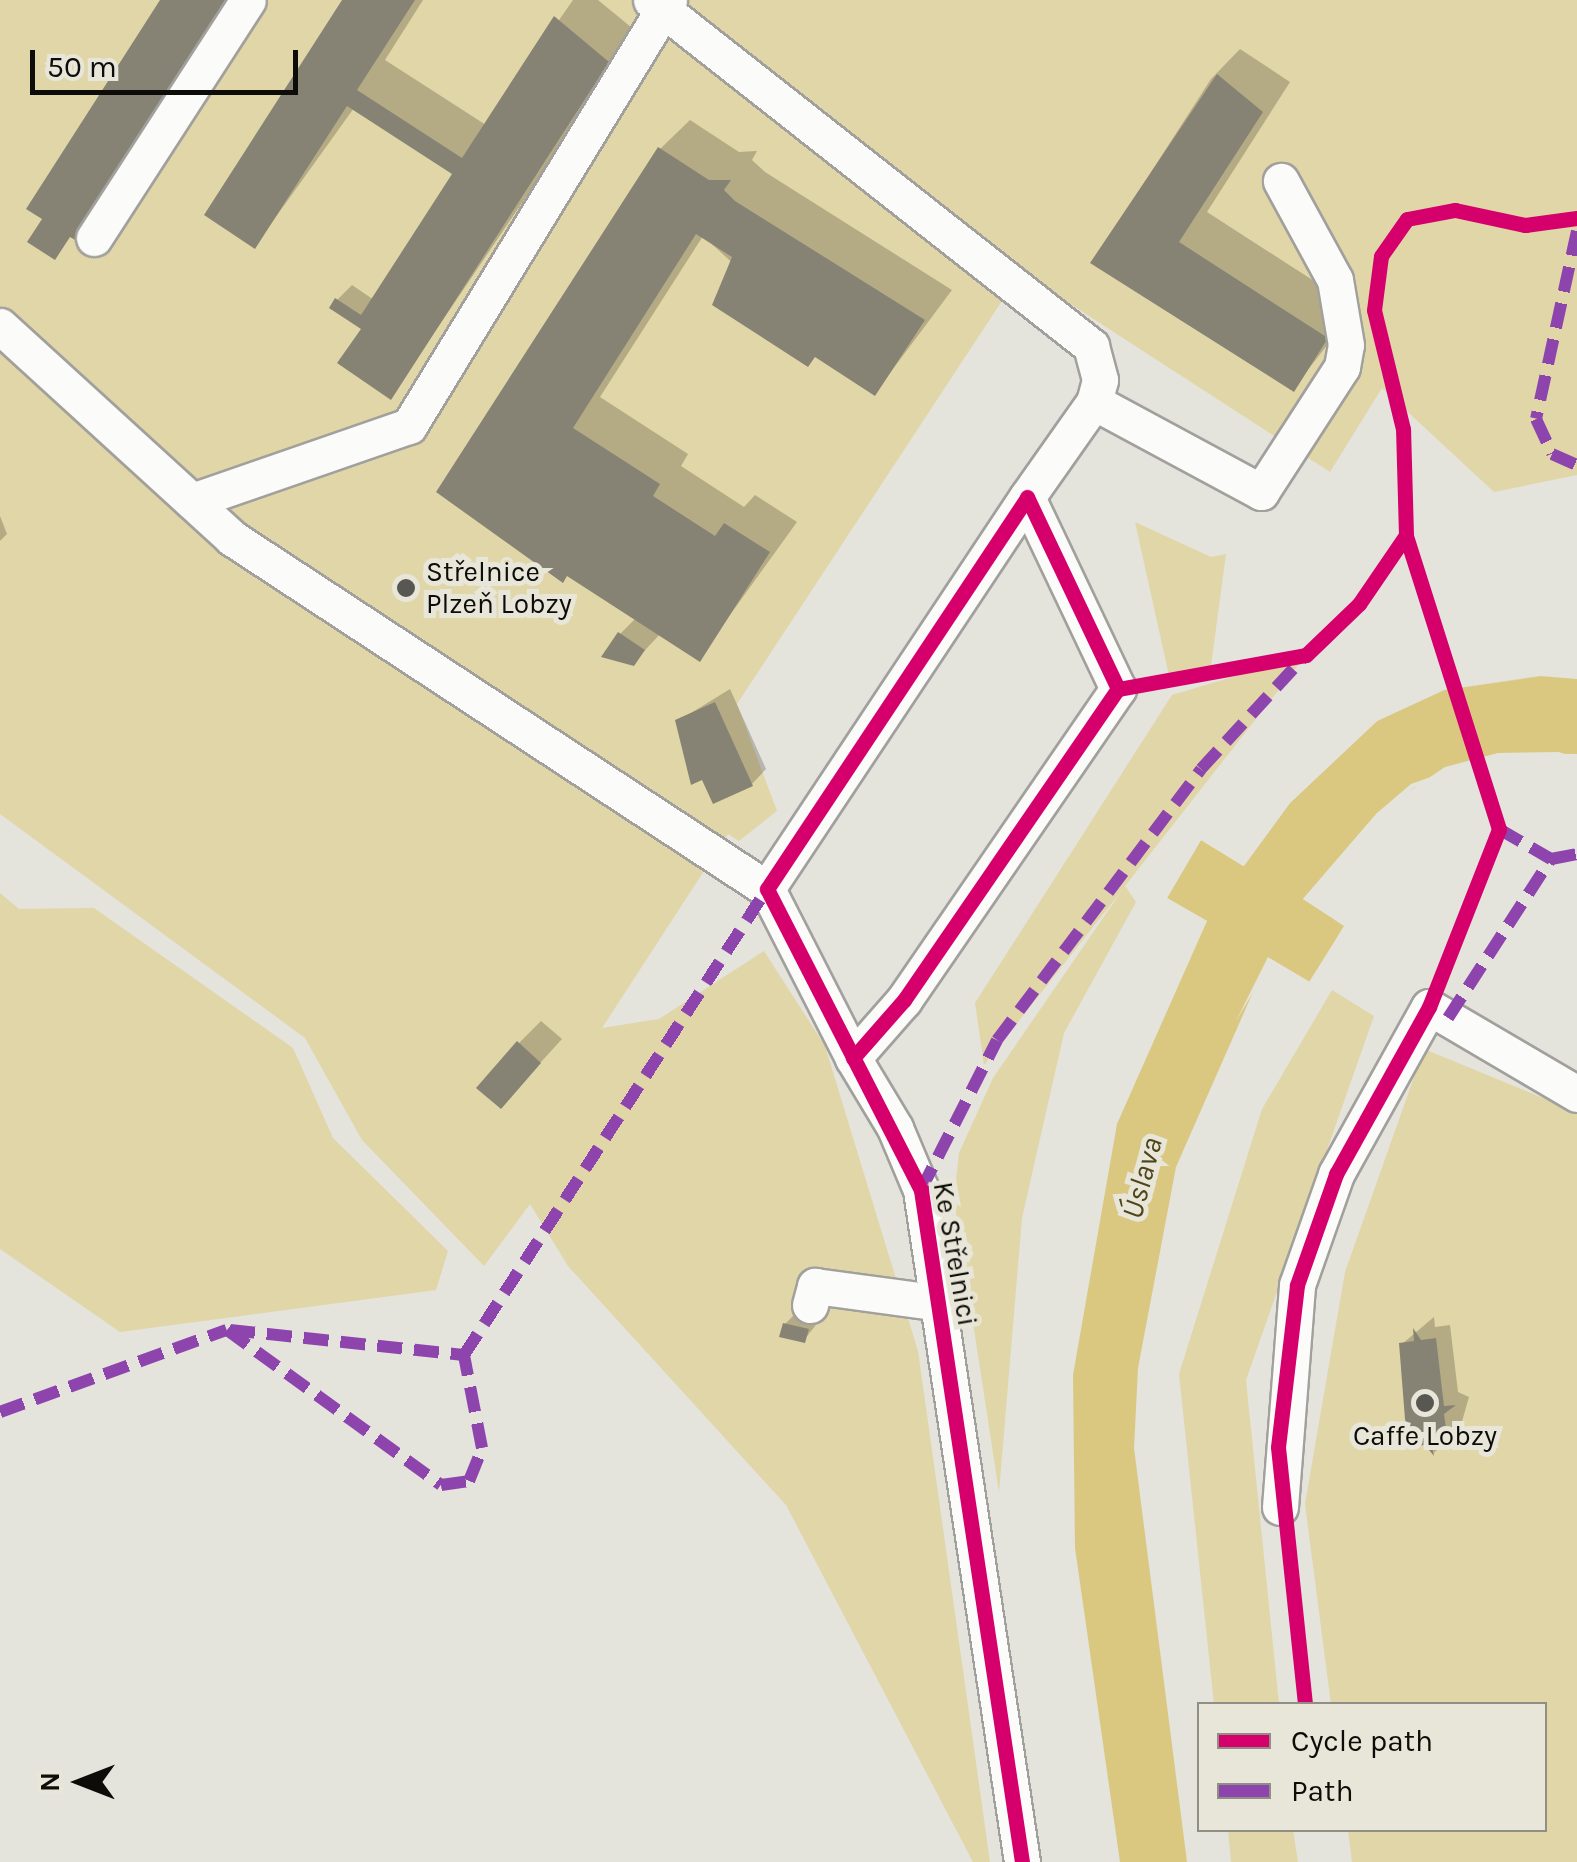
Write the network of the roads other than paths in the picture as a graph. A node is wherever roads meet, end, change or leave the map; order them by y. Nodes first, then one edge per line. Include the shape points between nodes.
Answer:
1 (248, 0) edge
2 (660, 5) edge
3 (1281, 181) dead end
4 (94, 238) dead end
5 (0, 326) edge
6 (1094, 402) junction
7 (1027, 497) junction
8 (192, 501) junction
9 (767, 889) junction
10 (853, 1058) junction
11 (1577, 1094) edge
12 (940, 1303) junction
13 (810, 1305) dead end
14 (1280, 1507) dead end
15 (1022, 1862) edge

1 - 4 lane
2 - 6 lane via 1091,346 1100,380
2 - 8 lane via 409,426
3 - 6 lane via 1335,280 1346,345 1342,367 1261,492
5 - 8 lane
6 - 7 lane
7 - 9 lane
7 - 10 lane via 1118,689 904,1000
8 - 9 lane via 232,538
9 - 10 lane, Ke Střelnici
10 - 12 lane, Ke Střelnici via 922,1190
11 - 14 lane via 1430,1007 1336,1174 1297,1285
12 - 13 lane via 815,1286
12 - 15 lane, Ke Střelnici

